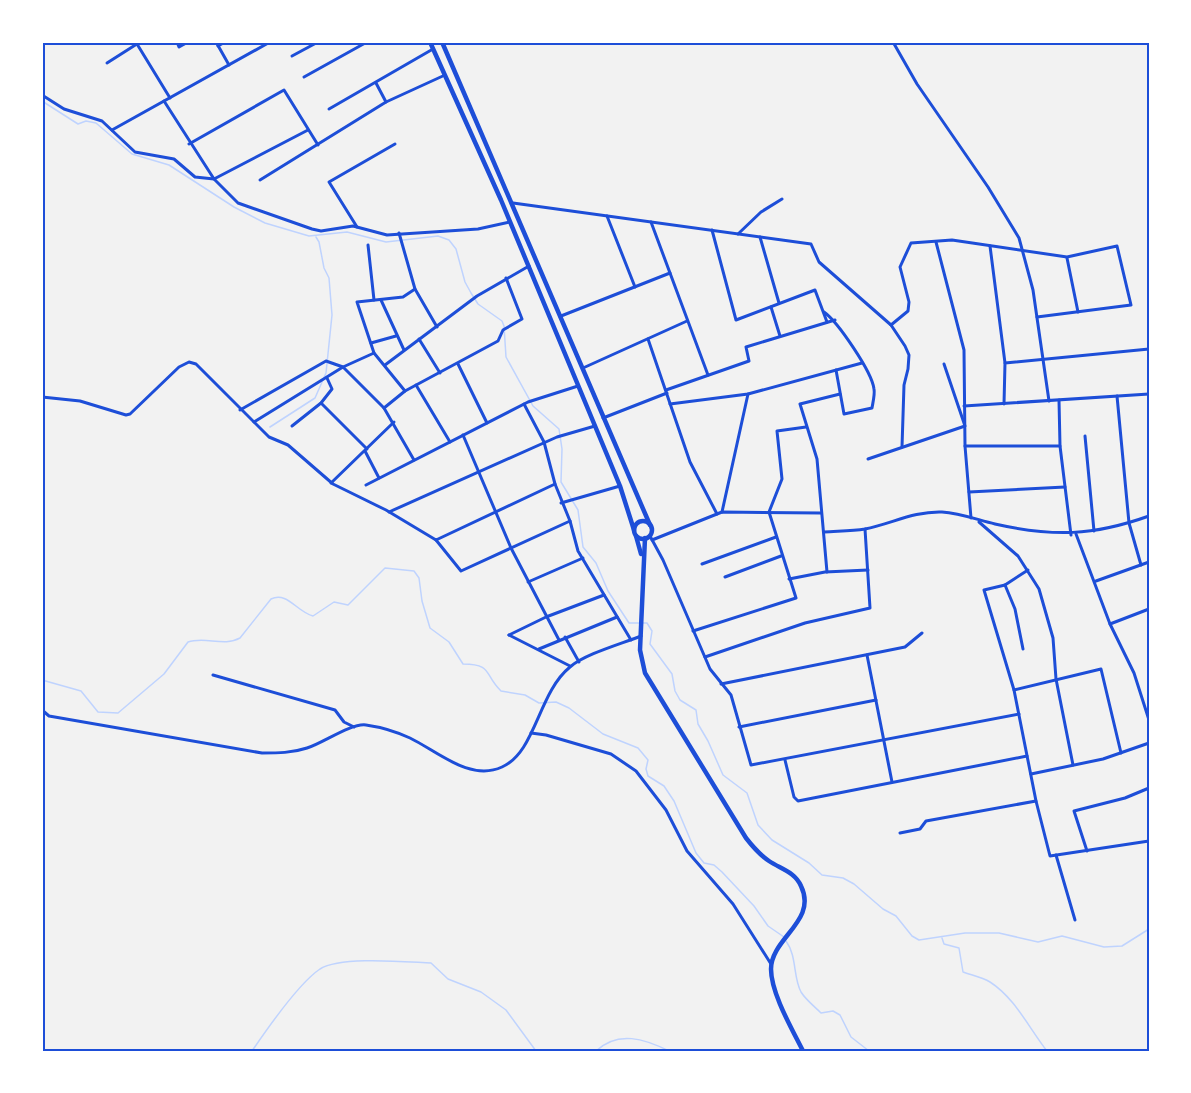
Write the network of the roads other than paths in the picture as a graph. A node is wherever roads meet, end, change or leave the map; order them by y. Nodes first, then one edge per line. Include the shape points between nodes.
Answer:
1 (177, 42) edge
2 (188, 42) edge
3 (225, 42) edge
4 (270, 42) edge
5 (318, 42) edge
6 (367, 42) edge
7 (430, 42) edge
8 (442, 42) edge
9 (893, 42) edge
10 (138, 43) edge
11 (217, 44) edge
12 (433, 49) junction
13 (446, 51) junction
14 (292, 56) dead end
15 (436, 56) junction
16 (107, 63) dead end
17 (229, 65) junction
18 (453, 67) junction
19 (444, 73) junction
20 (304, 77) dead end
21 (376, 82) junction
22 (42, 94) edge
23 (170, 98) junction
24 (164, 101) junction
25 (386, 102) junction
26 (329, 109) dead end
27 (112, 130) junction
28 (308, 130) junction
29 (189, 144) junction
30 (395, 144) dead end
31 (318, 145) junction
32 (214, 179) junction
33 (260, 180) dead end
34 (782, 199) dead end
35 (513, 203) junction
36 (607, 216) junction
37 (510, 222) junction
38 (651, 222) junction
39 (357, 226) junction
40 (712, 230) junction
41 (738, 234) junction
42 (400, 235) junction
43 (760, 237) junction
44 (936, 241) junction
45 (368, 245) dead end
46 (990, 246) junction
47 (1023, 251) junction
48 (1067, 257) junction
49 (529, 266) junction
50 (670, 273) junction
51 (506, 278) junction
52 (545, 278) junction
53 (535, 282) junction
54 (635, 287) junction
55 (415, 289) junction
56 (550, 290) junction
57 (540, 294) junction
58 (374, 300) junction
59 (381, 300) junction
60 (779, 303) junction
61 (771, 307) junction
62 (823, 311) junction
63 (1078, 312) junction
64 (561, 316) junction
65 (1037, 317) junction
66 (835, 320) junction
67 (687, 321) junction
68 (827, 322) junction
69 (891, 325) junction
70 (437, 327) junction
71 (396, 336) junction
72 (780, 336) junction
73 (419, 339) junction
74 (648, 339) junction
75 (371, 343) junction
76 (1149, 349) edge
77 (404, 350) junction
78 (374, 353) junction
79 (1044, 360) junction
80 (862, 363) junction
81 (1005, 363) junction
82 (458, 364) junction
83 (944, 364) dead end
84 (384, 365) junction
85 (344, 367) junction
86 (583, 368) junction
87 (836, 370) junction
88 (440, 373) junction
89 (708, 375) junction
90 (327, 377) junction
91 (416, 385) junction
92 (578, 386) junction
93 (405, 391) junction
94 (666, 391) junction
95 (748, 394) junction
96 (840, 394) junction
97 (1149, 394) edge
98 (1117, 396) junction
99 (42, 397) edge
100 (1049, 400) junction
101 (1059, 400) junction
102 (321, 403) junction
103 (526, 403) junction
104 (670, 404) junction
105 (1004, 404) junction
106 (964, 406) junction
107 (384, 408) junction
108 (240, 410) junction
109 (603, 418) junction
110 (394, 422) junction
111 (254, 423) junction
112 (487, 423) junction
113 (292, 426) dead end
114 (595, 426) junction
115 (965, 426) junction
116 (806, 427) junction
117 (462, 435) junction
118 (1084, 436) dead end
119 (450, 442) junction
120 (544, 442) junction
121 (965, 446) junction
122 (1060, 446) junction
123 (902, 447) junction
124 (366, 450) junction
125 (868, 459) dead end
126 (414, 460) junction
127 (478, 472) junction
128 (379, 478) junction
129 (331, 483) junction
130 (555, 484) junction
131 (366, 485) dead end
132 (620, 486) junction
133 (1065, 487) junction
134 (969, 492) junction
135 (561, 504) junction
136 (495, 511) junction
137 (722, 512) junction
138 (769, 512) junction
139 (389, 513) junction
140 (822, 513) junction
141 (717, 514) junction
142 (1149, 516) edge
143 (971, 518) junction
144 (977, 520) junction
145 (570, 521) junction
146 (1129, 523) junction
147 (650, 525) junction
148 (865, 529) junction
149 (1094, 531) junction
150 (635, 532) junction
151 (824, 532) junction
152 (1074, 534) junction
153 (776, 537) junction
154 (649, 538) junction
155 (435, 540) junction
156 (511, 548) junction
157 (782, 556) junction
158 (583, 558) junction
159 (643, 559) junction
160 (1149, 562) edge
161 (702, 564) dead end
162 (1141, 565) junction
163 (868, 570) junction
164 (1028, 570) junction
165 (827, 572) junction
166 (725, 577) dead end
167 (789, 579) junction
168 (1096, 581) junction
169 (528, 582) junction
170 (1005, 585) junction
171 (604, 595) junction
172 (1149, 609) edge
173 (617, 616) junction
174 (546, 617) junction
175 (1110, 624) junction
176 (693, 631) junction
177 (922, 633) dead end
178 (641, 634) junction
179 (565, 638) junction
180 (559, 640) junction
181 (631, 640) junction
182 (539, 649) junction
183 (1023, 649) dead end
184 (867, 655) junction
185 (705, 657) junction
186 (579, 662) junction
187 (570, 666) junction
188 (213, 675) dead end
189 (1056, 679) junction
190 (721, 684) junction
191 (1014, 690) junction
192 (876, 700) junction
193 (42, 710) edge
194 (1019, 714) junction
195 (1149, 720) edge
196 (739, 726) junction
197 (355, 727) junction
198 (531, 733) junction
199 (884, 741) junction
200 (1149, 743) edge
201 (1121, 753) junction
202 (1027, 756) junction
203 (785, 760) junction
204 (1073, 765) junction
205 (1031, 774) junction
206 (892, 782) junction
207 (1149, 788) edge
208 (1036, 801) junction
209 (900, 833) dead end
210 (1149, 841) edge
211 (1087, 850) junction
212 (1056, 855) junction
213 (1075, 920) dead end
214 (772, 965) junction
215 (803, 1051) edge

1 - 2 street via 179,47
3 - 11 street
4 - 17 street
5 - 14 street
6 - 20 street
7 - 12 main road
8 - 13 main road
9 - 47 street via 988,187
10 - 16 street
10 - 23 street
11 - 17 street
12 - 15 main road
12 - 21 street
13 - 15 main road via 442,57
13 - 18 main road
15 - 19 main road
17 - 23 street
18 - 19 main road via 446,67
18 - 35 main road
19 - 25 street
19 - 37 main road
21 - 25 street
21 - 26 street
22 - 27 street via 64,109 102,121
23 - 24 street
24 - 27 street
24 - 29 street
25 - 31 street
27 - 32 street via 135,152 174,159 195,177
28 - 29 street via 284,90
28 - 31 street
28 - 32 street
29 - 32 street
30 - 39 street via 329,182
31 - 33 street
32 - 39 street via 238,203 312,229
34 - 41 street
35 - 36 street
35 - 52 main road
36 - 38 street
36 - 54 street
37 - 42 street via 478,229
37 - 49 main road
38 - 40 street
38 - 50 street
39 - 42 street
40 - 41 street
40 - 61 street via 736,320
41 - 43 street
42 - 55 street
43 - 60 street
43 - 69 street via 812,244 819,262
44 - 46 street
44 - 69 street via 911,243 904,256 900,267 909,307
44 - 106 street via 964,350
45 - 58 street
46 - 47 street
46 - 81 street
47 - 48 street
47 - 65 street
48 - 63 street
48 - 63 street via 1117,246 1131,305
49 - 51 street
49 - 53 main road
50 - 54 street
50 - 67 street
51 - 70 street
51 - 82 street via 522,319 503,330 498,341
52 - 53 main road
52 - 56 main road
53 - 57 main road
54 - 64 street
55 - 59 street via 403,297
55 - 70 street
56 - 57 main road
56 - 64 main road
57 - 92 main road
58 - 59 street
58 - 75 street via 357,302
59 - 71 street
60 - 61 street
60 - 62 street via 815,290
61 - 72 street
62 - 66 street
62 - 68 street
63 - 65 street
64 - 86 main road
65 - 79 street
66 - 68 street
66 - 80 street
67 - 74 street
67 - 89 street
68 - 72 street
69 - 123 street via 909,355
70 - 73 street
71 - 75 street
71 - 77 street
72 - 89 street via 746,347 749,361
73 - 77 street
73 - 88 street
74 - 86 street
74 - 94 street
75 - 78 street
76 - 79 street
77 - 84 street
78 - 84 street
78 - 85 street
79 - 81 street
79 - 100 street
80 - 87 street
80 - 96 street via 874,388 872,408 844,414
81 - 105 street
82 - 88 street
82 - 112 street
83 - 115 street
84 - 93 street
85 - 90 street
85 - 107 street
85 - 108 street via 326,361
86 - 109 main road
87 - 95 street
87 - 96 street
88 - 91 street
89 - 94 street
90 - 102 street via 332,389
90 - 111 street
91 - 93 street
91 - 119 street
92 - 103 street
92 - 114 main road
93 - 107 street
94 - 104 street
94 - 109 street
95 - 104 street
95 - 137 street
96 - 116 street via 800,404
97 - 98 street
98 - 101 street
98 - 146 street
99 - 108 street via 80,401 126,416 155,387 189,362 209,375
100 - 101 street
100 - 105 street
101 - 122 street
102 - 113 street
102 - 124 street
103 - 112 street
103 - 120 street
104 - 141 street via 690,462
105 - 106 street
106 - 115 street
107 - 110 street
108 - 111 street
109 - 147 main road
110 - 124 street
110 - 126 street
111 - 129 street via 269,437 288,445
112 - 117 street
114 - 120 street
114 - 132 main road
115 - 121 street
115 - 123 street
116 - 138 street via 777,431 782,479
116 - 140 street via 817,459
117 - 119 street
117 - 127 street
118 - 149 street
119 - 126 street
120 - 127 street
120 - 130 street
121 - 122 street
121 - 134 street
122 - 133 street
123 - 125 street
124 - 128 street
124 - 129 street
126 - 128 street
127 - 136 street
127 - 139 street
128 - 131 street
129 - 139 street
130 - 135 street
130 - 136 street
132 - 135 street
132 - 150 main road
133 - 134 street
133 - 152 street
134 - 143 street
135 - 145 street
136 - 155 street
136 - 156 street
137 - 138 street
137 - 141 street
138 - 140 street
138 - 153 street
139 - 155 street
140 - 151 street
141 - 154 street
142 - 146 street
143 - 144 street
143 - 148 street via 932,512
144 - 152 street via 1036,532
144 - 164 street via 1002,540
145 - 156 street
145 - 158 street
146 - 149 street
146 - 162 street
147 - 150 main road via 640,522
147 - 154 main road
148 - 151 street
148 - 163 street
149 - 152 street
150 - 154 main road
150 - 159 main road
151 - 165 street
152 - 168 street
153 - 157 street
153 - 161 street
154 - 159 main road
154 - 176 street
155 - 156 street via 461,571
156 - 169 street
157 - 166 street
157 - 167 street
158 - 169 street
158 - 171 street
159 - 178 main road
160 - 162 street
162 - 168 street
163 - 165 street
163 - 185 street via 870,608 805,623
164 - 170 street
164 - 189 street via 1046,609
165 - 167 street
167 - 176 street via 796,598
168 - 175 street
169 - 174 street
170 - 183 street via 1015,609
170 - 191 street via 984,590
171 - 173 street
171 - 174 street
172 - 175 street
173 - 179 street
173 - 181 street
174 - 180 street
174 - 182 street via 509,635
175 - 195 street via 1134,673
176 - 185 street
177 - 184 street via 905,647
178 - 181 street
178 - 214 main road via 640,656 647,678 746,838 763,856 794,876 802,887 803,912
179 - 180 street
179 - 186 street
180 - 182 street
181 - 186 street
182 - 187 street
184 - 190 street
184 - 192 street
185 - 190 street
186 - 187 street
187 - 198 street via 545,698
188 - 197 street via 335,710 344,722
189 - 191 street
189 - 201 street via 1101,669
189 - 204 street
190 - 196 street via 732,699
191 - 194 street
192 - 196 street
192 - 199 street
193 - 197 street via 49,716 262,753 309,748
194 - 199 street
194 - 202 street
196 - 203 street via 751,765
197 - 198 street via 364,724 410,738 475,770 502,767 517,757
198 - 214 street via 610,754 636,771 666,810 687,851 733,904
199 - 203 street
199 - 206 street
200 - 201 street
201 - 204 street
202 - 205 street
202 - 206 street
203 - 206 street via 798,801
204 - 205 street
205 - 208 street
207 - 211 street via 1074,811
208 - 209 street via 926,821 920,829
208 - 212 street via 1050,856
210 - 211 street
211 - 212 street
212 - 213 street
214 - 215 main road via 774,984

